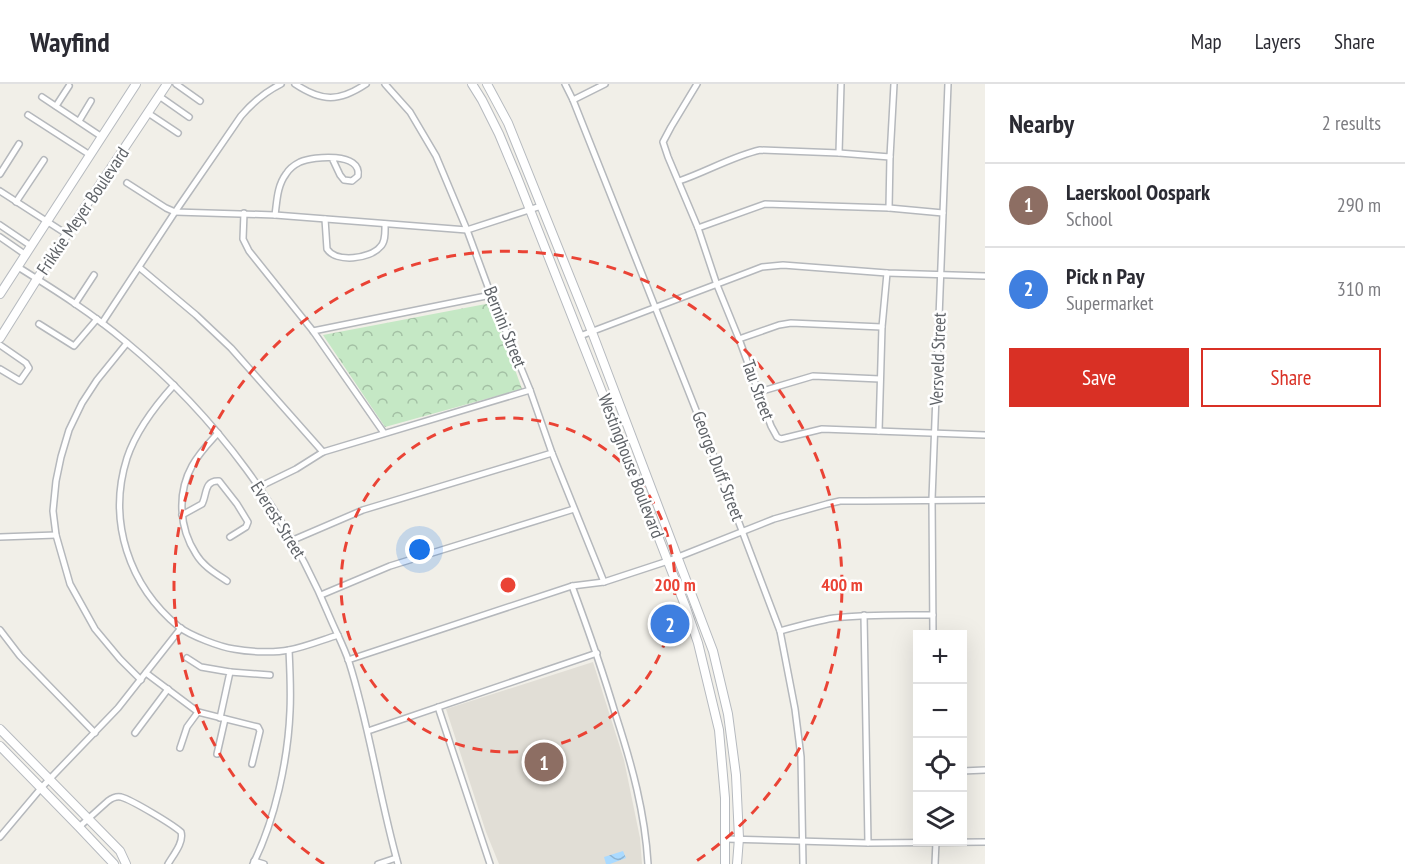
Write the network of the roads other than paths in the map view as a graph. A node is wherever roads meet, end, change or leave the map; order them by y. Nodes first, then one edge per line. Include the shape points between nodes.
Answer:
1 (136, 84) edge
2 (167, 84) edge
3 (176, 84) edge
4 (281, 84) edge
5 (295, 84) edge
6 (366, 84) edge
7 (385, 84) edge
8 (472, 84) edge
9 (487, 84) edge
10 (565, 84) edge
11 (605, 84) edge
12 (697, 84) edge
13 (841, 84) edge
14 (894, 84) edge
15 (948, 84) edge
16 (69, 86) dead end
17 (159, 96) junction
18 (42, 97) dead end
19 (573, 100) junction
20 (91, 101) dead end
21 (200, 101) dead end
22 (56, 106) junction
23 (148, 113) junction
24 (28, 115) dead end
25 (189, 117) dead end
26 (79, 121) junction
27 (178, 133) dead end
28 (102, 136) junction
29 (19, 144) dead end
30 (839, 153) junction
31 (90, 155) junction
32 (890, 157) junction
33 (332, 158) junction
34 (44, 160) dead end
35 (0, 174) edge
36 (679, 181) junction
37 (127, 183) dead end
38 (0, 192) edge
39 (16, 202) junction
40 (541, 206) junction
41 (889, 208) junction
42 (530, 211) junction
43 (175, 212) junction
44 (244, 213) junction
45 (943, 213) junction
46 (275, 215) junction
47 (325, 219) junction
48 (47, 222) junction
49 (385, 224) junction
50 (0, 225) edge
51 (698, 228) junction
52 (467, 230) junction
53 (68, 235) junction
54 (0, 237) edge
55 (31, 246) junction
56 (26, 255) junction
57 (18, 267) junction
58 (140, 268) junction
59 (887, 273) junction
60 (941, 274) junction
61 (94, 275) dead end
62 (985, 276) edge
63 (37, 279) junction
64 (717, 285) junction
65 (0, 294) edge
66 (491, 295) junction
67 (75, 304) junction
68 (655, 308) junction
69 (100, 321) junction
70 (39, 324) dead end
71 (882, 327) junction
72 (314, 330) junction
73 (592, 332) junction
74 (580, 336) junction
75 (0, 338) edge
76 (739, 339) junction
77 (128, 343) junction
78 (0, 345) edge
79 (0, 369) edge
80 (880, 380) junction
81 (174, 386) junction
82 (530, 390) junction
83 (759, 392) junction
84 (879, 431) junction
85 (218, 433) junction
86 (384, 433) junction
87 (934, 434) junction
88 (985, 435) edge
89 (323, 452) junction
90 (552, 453) junction
91 (259, 487) junction
92 (932, 500) junction
93 (985, 500) edge
94 (574, 509) junction
95 (182, 515) junction
96 (743, 532) junction
97 (56, 535) junction
98 (0, 537) edge
99 (230, 537) dead end
100 (293, 540) junction
101 (677, 558) junction
102 (668, 561) junction
103 (227, 581) dead end
104 (604, 582) junction
105 (572, 585) junction
106 (321, 595) junction
107 (864, 615) junction
108 (933, 615) junction
109 (181, 628) junction
110 (0, 630) edge
111 (933, 630) edge
112 (780, 631) junction
113 (338, 635) junction
114 (289, 650) junction
115 (597, 653) junction
116 (187, 658) dead end
117 (348, 660) junction
118 (230, 672) junction
119 (147, 673) junction
120 (270, 675) dead end
121 (141, 680) junction
122 (168, 689) junction
123 (438, 707) junction
124 (198, 712) junction
125 (222, 718) junction
126 (0, 729) edge
127 (368, 731) junction
128 (95, 733) junction
129 (135, 733) dead end
130 (0, 746) edge
131 (180, 748) dead end
132 (218, 754) dead end
133 (252, 764) dead end
134 (985, 770) edge
135 (967, 771) edge
136 (50, 779) junction
137 (42, 788) junction
138 (88, 818) junction
139 (80, 826) junction
140 (0, 837) edge
141 (726, 838) junction
142 (739, 838) junction
143 (803, 841) junction
144 (913, 842) edge
145 (967, 842) edge
146 (985, 842) edge
147 (868, 843) junction
148 (936, 846) edge
149 (397, 861) edge
150 (254, 862) edge
151 (114, 864) edge
152 (126, 864) edge
153 (168, 864) edge
154 (264, 864) edge
155 (378, 864) edge
156 (490, 864) edge
157 (648, 864) edge
158 (725, 864) edge
159 (737, 864) edge
160 (803, 864) edge
161 (935, 864) edge

1 - 28 street, Frikkie Meyer Boulevard
2 - 17 street, Frikkie Meyer Boulevard
3 - 21 street
4 - 43 street via 246,110
5 - 6 street via 308,93 330,98
7 - 52 street, Bernini Street via 410,112 436,156
8 - 42 street, Westinghouse Boulevard via 499,134
9 - 40 street, Westinghouse Boulevard via 508,123
10 - 19 street, George Duff Street
11 - 19 street
12 - 36 street, Tau Street via 663,142
13 - 30 street
14 - 32 street
15 - 45 street, Versveld Street
16 - 22 street
17 - 23 street, Frikkie Meyer Boulevard
17 - 25 street
18 - 22 street
19 - 68 street, George Duff Street
20 - 26 street
22 - 26 street
23 - 27 street
23 - 53 street, Frikkie Meyer Boulevard
24 - 31 street
26 - 28 street
28 - 31 street, Frikkie Meyer Boulevard
29 - 35 street
30 - 32 street
30 - 36 street via 760,150
31 - 48 street, Frikkie Meyer Boulevard
32 - 41 street
33 - 33 street via 353,163 359,171 357,178 341,178
33 - 46 street via 310,159 291,167 281,184
34 - 39 street
36 - 51 street, Tau Street
37 - 43 street
38 - 39 street
39 - 48 street
40 - 42 street
40 - 73 street, Westinghouse Boulevard
41 - 45 street
41 - 51 street via 765,204
42 - 52 street
42 - 74 street, Westinghouse Boulevard
43 - 44 street
43 - 58 street
44 - 46 street
44 - 72 street via 245,244
45 - 60 street, Versveld Street
46 - 47 street
47 - 49 street
47 - 49 street via 327,249 332,255 347,258 380,248
48 - 53 street
48 - 55 street, Frikkie Meyer Boulevard
49 - 52 street
50 - 55 street
51 - 64 street, Tau Street
52 - 66 street, Bernini Street
53 - 63 street, Frikkie Meyer Boulevard
54 - 56 street
55 - 56 street, Frikkie Meyer Boulevard
56 - 57 street, Frikkie Meyer Boulevard
57 - 63 street, Everest Street
57 - 65 street, Frikkie Meyer Boulevard
58 - 69 street
58 - 89 street via 231,348
59 - 60 street
59 - 64 street via 774,265
59 - 71 street
60 - 62 street
60 - 87 street, Versveld Street
61 - 67 street
63 - 67 street, Everest Street
63 - 75 street, Frikkie Meyer Boulevard
64 - 68 street
64 - 76 street, Tau Street
66 - 72 street
66 - 82 street, Bernini Street
67 - 69 street, Everest Street
68 - 73 street
68 - 96 street, George Duff Street
69 - 70 street via 74,346
69 - 77 street, Everest Street
71 - 76 street via 791,323
71 - 80 street
72 - 86 street
73 - 74 street
73 - 101 street, Westinghouse Boulevard
74 - 102 street, Westinghouse Boulevard
76 - 83 street, Tau Street
77 - 81 street, Everest Street
77 - 97 street via 92,388 69,430 56,481
78 - 79 street via 29,368 20,381
80 - 83 street via 813,376
80 - 84 street
81 - 85 street, Everest Street
81 - 109 street via 138,434 128,457 119,512 130,564 154,602
82 - 86 street
82 - 90 street, Bernini Street
83 - 84 street, Tau Street via 779,438 822,429
84 - 87 street, Tau Street
85 - 91 street, Everest Street
85 - 95 street via 200,453 185,481
86 - 89 street
87 - 88 street, Tau Street
87 - 92 street, Versveld Street
89 - 91 street
90 - 94 street, Bernini Street
90 - 100 street via 363,510
91 - 100 street, Everest Street
92 - 93 street
92 - 96 street via 840,501 783,516
92 - 108 street, Versveld Street
94 - 104 street, Bernini Street
94 - 106 street via 390,566
95 - 99 street via 202,504 209,483 219,481 248,522
95 - 103 street via 186,536 196,554
96 - 101 street
96 - 112 street, George Duff Street
97 - 98 street
97 - 121 street via 70,584 94,629
100 - 106 street, Everest Street
101 - 102 street
101 - 142 street, Westinghouse Boulevard via 706,630 723,687 735,765
102 - 104 street
102 - 141 street, Westinghouse Boulevard via 698,643 717,721
104 - 105 street
105 - 115 street
105 - 117 street
106 - 113 street, Everest Street
107 - 108 street
107 - 112 street via 815,621
107 - 147 street
108 - 111 street, Versveld Street
109 - 114 street via 235,649
109 - 119 street
110 - 128 street
112 - 143 street, George Duff Street via 801,757
113 - 114 street
113 - 117 street, Everest Street
114 - 150 street via 286,756 270,823
115 - 123 street
115 - 157 street via 640,798
116 - 118 street via 201,667
117 - 127 street, Everest Street
118 - 120 street
118 - 125 street
119 - 121 street
119 - 122 street
121 - 128 street
122 - 124 street
122 - 129 street
123 - 127 street
123 - 156 street
124 - 125 street
124 - 131 street via 187,727
125 - 132 street
125 - 133 street via 259,728
126 - 136 street
127 - 149 street, Everest Street
128 - 136 street
130 - 137 street
134 - 135 street
136 - 137 street
136 - 138 street
137 - 139 street
137 - 140 street
138 - 139 street
138 - 152 street via 120,850
138 - 153 street via 117,797 146,810 182,834
139 - 151 street
141 - 142 street
141 - 158 street, Westinghouse Boulevard
142 - 143 street
142 - 159 street, Westinghouse Boulevard
143 - 147 street
143 - 160 street, George Duff Street
144 - 147 street
145 - 146 street
148 - 161 street
149 - 155 street
150 - 154 street

